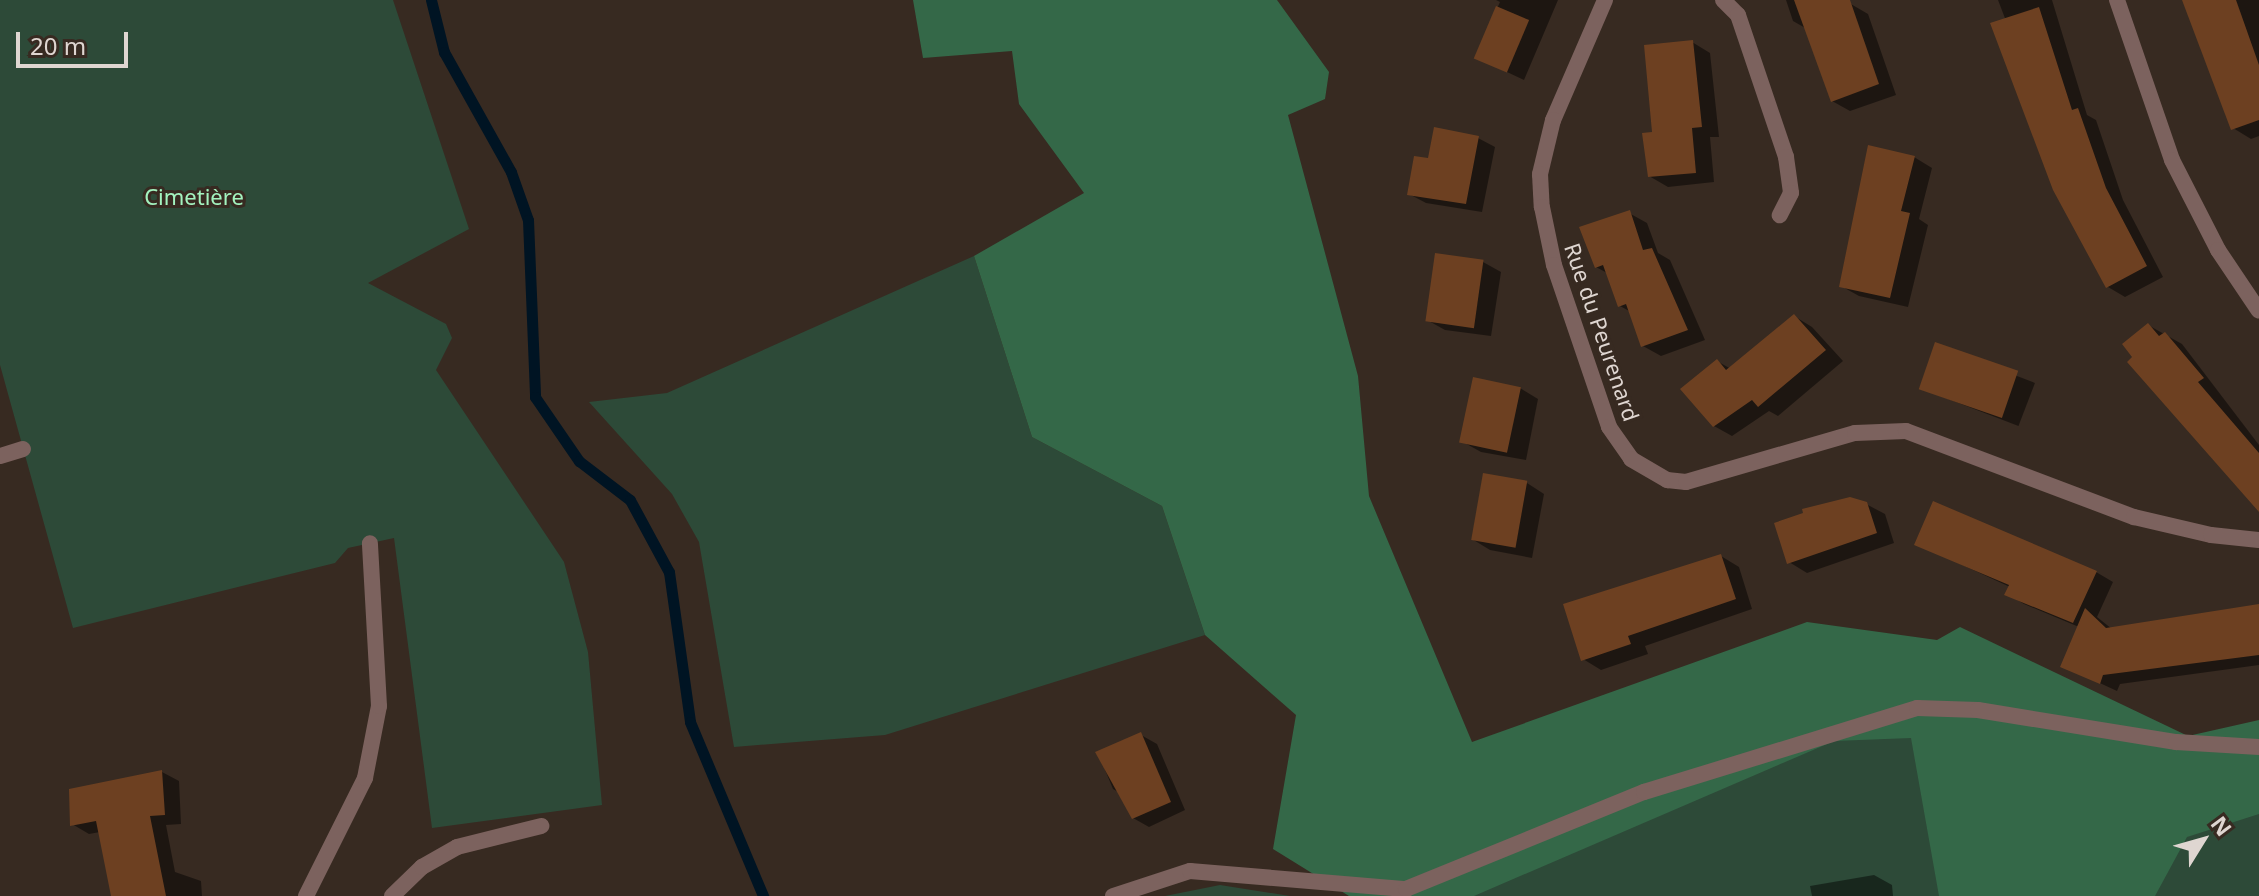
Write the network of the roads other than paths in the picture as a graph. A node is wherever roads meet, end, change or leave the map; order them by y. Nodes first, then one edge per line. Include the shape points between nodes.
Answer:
1 (1605, 0) edge
2 (1723, 0) edge
3 (2117, 0) edge
4 (1780, 215) dead end
5 (2259, 311) edge
6 (23, 449) dead end
7 (0, 456) edge
8 (2259, 540) edge
9 (370, 543) dead end
10 (2259, 747) edge
11 (541, 826) dead end
12 (306, 896) edge
13 (392, 896) edge
14 (1113, 896) edge

1 - 8 street, Rue du Peurenard via 1553,120 1540,174 1554,265 1609,427 1631,459 1667,480 1686,482 1855,433 1906,431 2134,517
2 - 4 street via 1738,15 1786,157 1791,193
3 - 5 street via 2172,160 2218,250
6 - 7 street
9 - 12 street via 379,706 365,778
10 - 14 street via 2176,742 1978,710 1917,708 1644,792 1406,889 1190,871
11 - 13 street via 457,847 422,867

